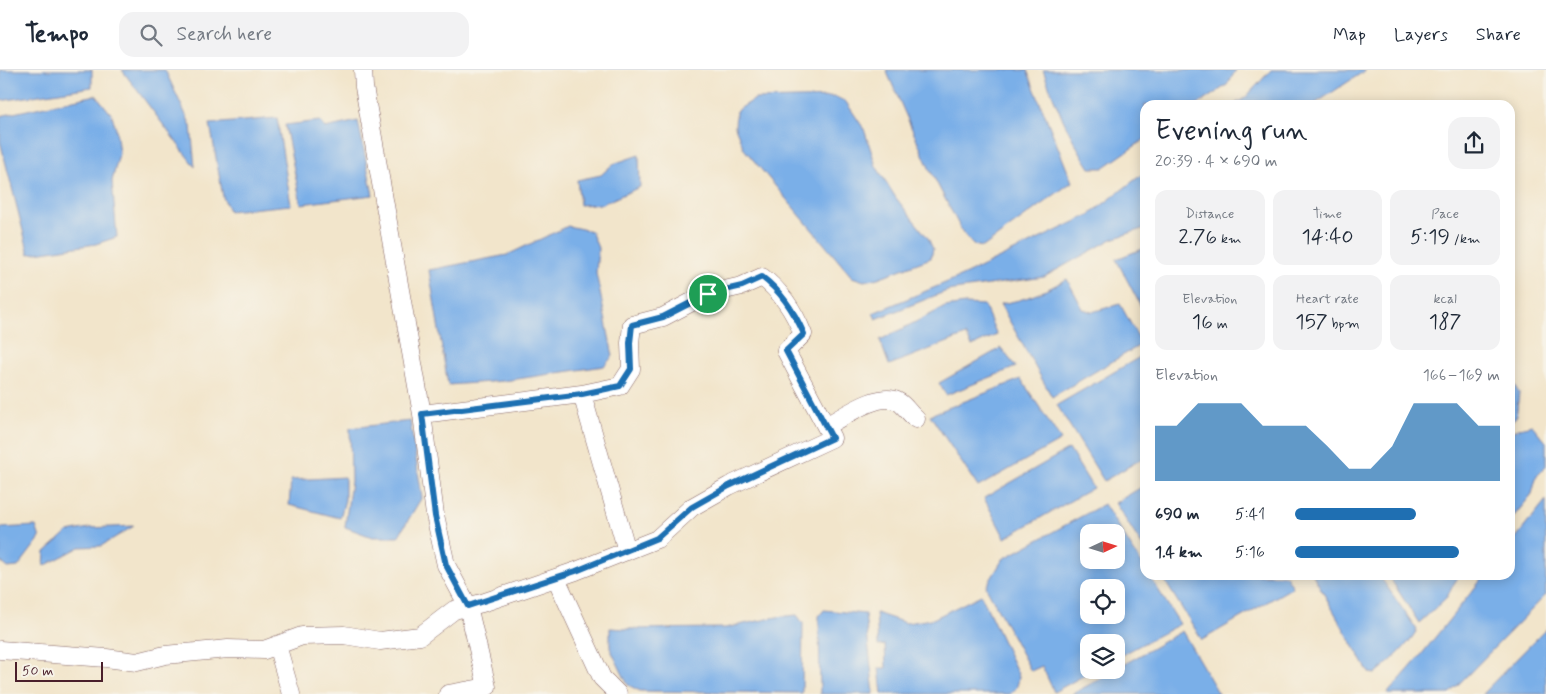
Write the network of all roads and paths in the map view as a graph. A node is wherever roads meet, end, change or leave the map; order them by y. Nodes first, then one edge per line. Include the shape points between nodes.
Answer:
1 (363, 70) edge
2 (582, 394) junction
3 (422, 414) junction
4 (916, 419) dead end
5 (826, 426) junction
6 (627, 551) junction
7 (556, 578) junction
8 (468, 606) junction
9 (277, 645) junction
10 (0, 650) edge
11 (291, 694) edge
12 (448, 694) edge
13 (618, 694) edge

1 - 3 street
2 - 3 street
2 - 5 street via 620,386 631,369 632,325 663,317 708,294 742,286 762,277 776,288 796,316 804,334 786,351
2 - 6 street
3 - 8 street via 435,516 446,565
4 - 5 street via 899,402 886,398 864,405
5 - 6 street via 832,438 729,486 692,507 657,538
6 - 7 street
7 - 8 street
7 - 13 street via 602,678
8 - 9 street via 454,610 420,636 380,641 344,635 302,636
8 - 12 street via 487,687
9 - 10 street via 264,650 228,649 165,655 138,662
9 - 11 street

